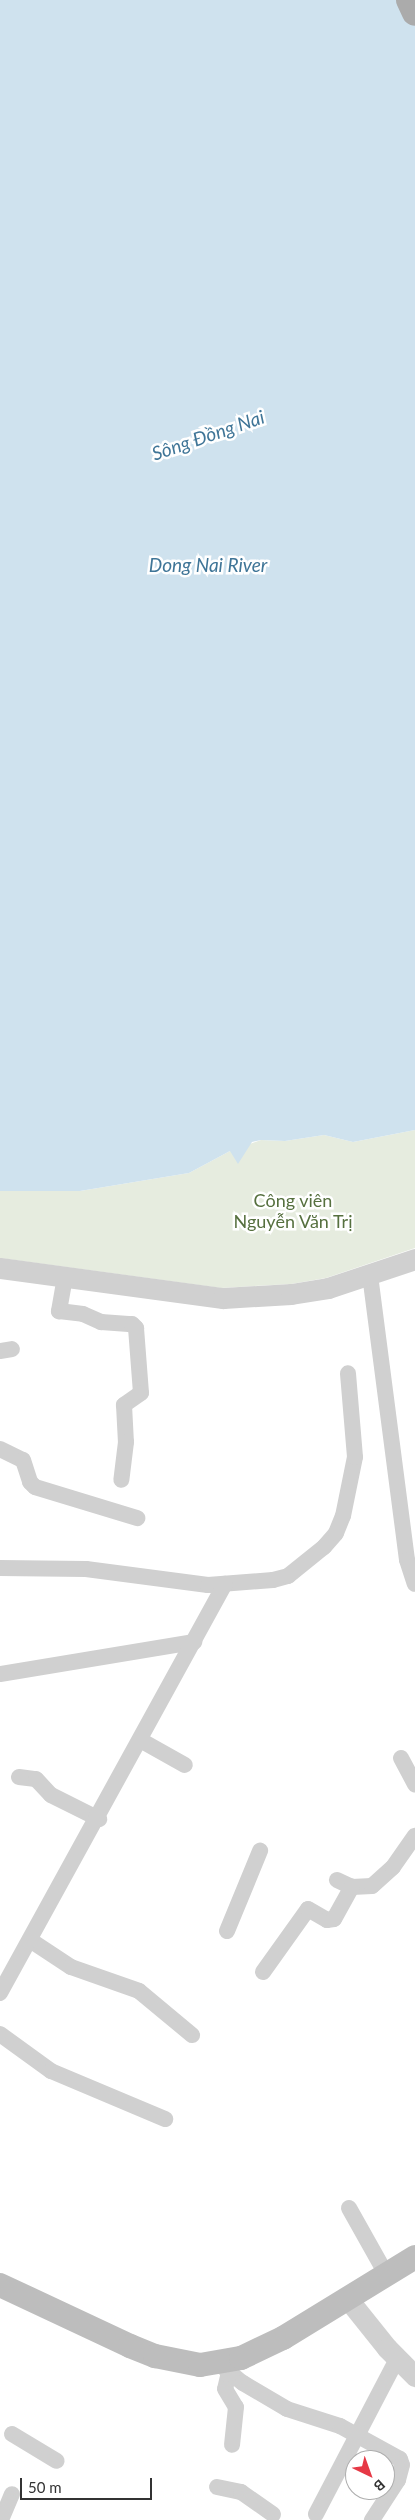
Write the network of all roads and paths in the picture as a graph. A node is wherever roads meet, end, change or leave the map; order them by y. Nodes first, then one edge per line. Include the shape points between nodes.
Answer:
1 (409, 0) edge
2 (415, 13) edge
3 (415, 1259) edge
4 (0, 1268) edge
5 (370, 1275) junction
6 (65, 1277) junction
7 (348, 1373) dead end
8 (0, 1449) edge
9 (121, 1480) dead end
10 (137, 1518) dead end
11 (410, 1540) edge
12 (0, 1568) edge
13 (225, 1584) junction
14 (415, 1584) edge
15 (194, 1642) junction
16 (0, 1674) edge
17 (142, 1741) junction
18 (401, 1758) dead end
19 (185, 1765) dead end
20 (20, 1777) dead end
21 (415, 1784) edge
22 (99, 1819) junction
23 (415, 1836) edge
24 (260, 1851) dead end
25 (226, 1931) dead end
26 (30, 1940) junction
27 (263, 1972) dead end
28 (0, 1993) edge
29 (0, 2034) edge
30 (192, 2035) dead end
31 (165, 2119) dead end
32 (349, 2208) dead end
33 (415, 2257) edge
34 (386, 2274) junction
35 (0, 2285) edge
36 (347, 2298) junction
37 (397, 2359) junction
38 (224, 2367) junction
39 (415, 2376) edge
40 (12, 2434) dead end
41 (357, 2434) junction
42 (232, 2445) dead end
43 (57, 2461) dead end
44 (217, 2487) dead end
45 (12, 2494) dead end
46 (273, 2514) dead end
47 (316, 2514) dead end
48 (1, 2520) edge
49 (372, 2520) edge

1 - 2 main road
3 - 5 street
4 - 6 street
5 - 6 street via 291,1294 223,1298
5 - 11 street
6 - 9 street via 58,1311 83,1314 101,1322 132,1324 136,1328 141,1393 124,1405 126,1442
7 - 13 street via 355,1457 351,1491 336,1533 288,1576
8 - 10 street via 23,1460 30,1482 35,1487
11 - 14 street
12 - 13 street via 86,1569
13 - 15 street
15 - 16 street
15 - 17 street
17 - 19 street
17 - 22 street
18 - 21 street
20 - 22 street via 36,1779 51,1795
22 - 26 street
23 - 27 street via 380,1880 368,1888 345,1883 334,1919 327,1920 308,1910
24 - 25 street
26 - 28 street
26 - 30 street via 71,1967 139,1991
29 - 31 street via 51,2071
32 - 34 street
33 - 34 main road
34 - 36 main road
35 - 38 main road via 155,2356
36 - 37 street
36 - 38 main road via 283,2338
37 - 39 street
37 - 41 street
38 - 41 street via 287,2409
38 - 42 street via 225,2389 236,2406
40 - 43 street
41 - 47 street
41 - 49 street via 392,2453 402,2465 398,2480
44 - 46 street via 241,2492
45 - 48 street

